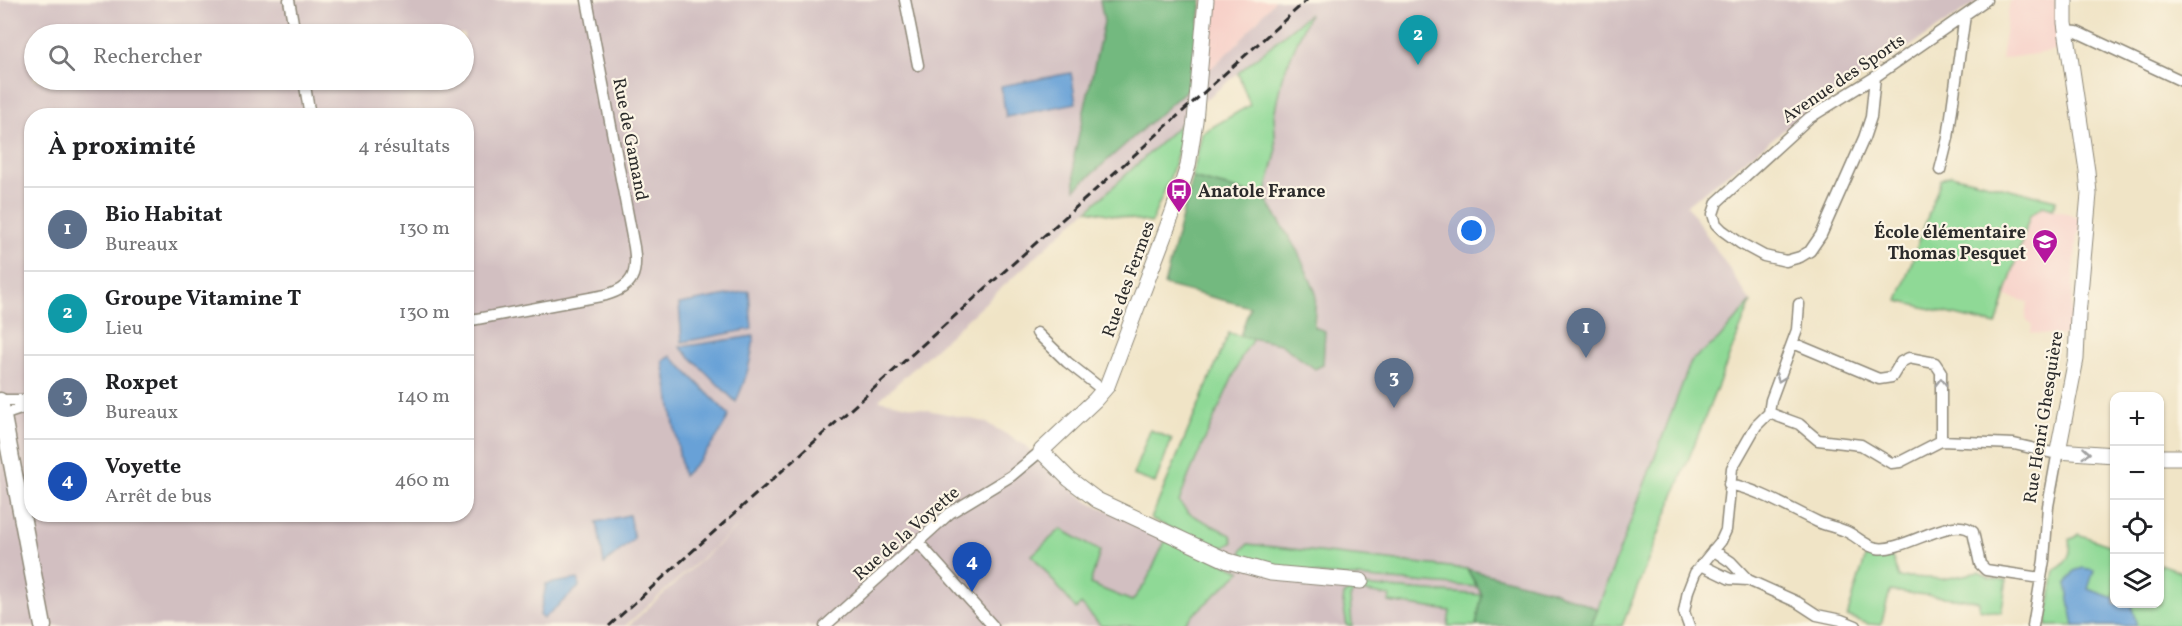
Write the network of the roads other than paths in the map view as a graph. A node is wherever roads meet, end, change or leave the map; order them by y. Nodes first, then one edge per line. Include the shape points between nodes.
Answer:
1 (289, 0) edge
2 (587, 0) edge
3 (905, 0) edge
4 (1206, 0) edge
5 (1986, 0) edge
6 (2065, 0) edge
7 (1965, 15) junction
8 (293, 24) edge
9 (2066, 31) junction
10 (918, 65) dead end
11 (1875, 77) junction
12 (2182, 81) edge
13 (306, 90) edge
14 (309, 108) edge
15 (1940, 170) dead end
16 (1799, 304) dead end
17 (474, 320) edge
18 (1037, 333) dead end
19 (1793, 343) junction
20 (1104, 391) junction
21 (24, 402) edge
22 (24, 406) edge
23 (1, 408) edge
24 (1769, 413) junction
25 (1941, 441) junction
26 (1041, 451) junction
27 (2057, 452) junction
28 (0, 453) edge
29 (2110, 455) edge
30 (2164, 457) edge
31 (2182, 457) edge
32 (1729, 484) junction
33 (918, 542) junction
34 (1713, 550) junction
35 (1701, 565) junction
36 (2041, 578) junction
37 (1748, 580) junction
38 (1361, 581) dead end
39 (33, 626) edge
40 (43, 626) edge
41 (825, 626) edge
42 (993, 626) edge
43 (1689, 626) edge
44 (1856, 626) edge
45 (2033, 626) edge

1 - 8 street
2 - 17 street, Rue de Gamand via 634,247 634,275 630,283 606,295
3 - 10 street
4 - 20 street, Rue des Fermes via 1186,173
5 - 7 street, Avenue des Sports
6 - 9 street, Rue Henri Ghesquière
7 - 11 street, Avenue des Sports
7 - 15 street
9 - 12 street via 2077,32
9 - 27 street, Rue Henri Ghesquière via 2089,194 2076,359
11 - 11 street, Avenue des Sports via 1871,117 1864,138 1821,235 1810,251 1781,261 1764,256 1719,227 1714,206 1726,192 1809,118
13 - 14 street
16 - 19 street
18 - 20 street
19 -> 24 street
25 -> 19 street via 1941,372 1935,363 1909,358 1901,362 1892,377 1879,379
20 - 26 street, Rue des Fermes
21 - 23 street
22 - 23 street
23 - 40 main road
24 - 25 street via 1799,424 1818,440 1861,445 1891,463
24 - 32 street via 1743,446
25 - 27 street via 2014,444
26 - 33 street, Rue de la Voyette via 1011,476 956,508
26 - 38 street via 1097,500 1228,561 1271,573
27 -> 29 street
27 - 36 street, Rue Henri Ghesquière
28 - 39 main road
30 - 31 street
32 - 34 street via 1726,530
32 - 36 street via 1845,531 1878,549 1949,528 1967,527 1973,532 1980,564 1986,570
33 - 41 street, Rue de la Voyette
33 - 42 street
34 - 35 street
34 - 37 street
35 - 37 street via 1730,579
35 - 43 street via 1690,584 1684,607
36 - 45 street, Rue Henri Ghesquière
37 - 44 street via 1816,615

